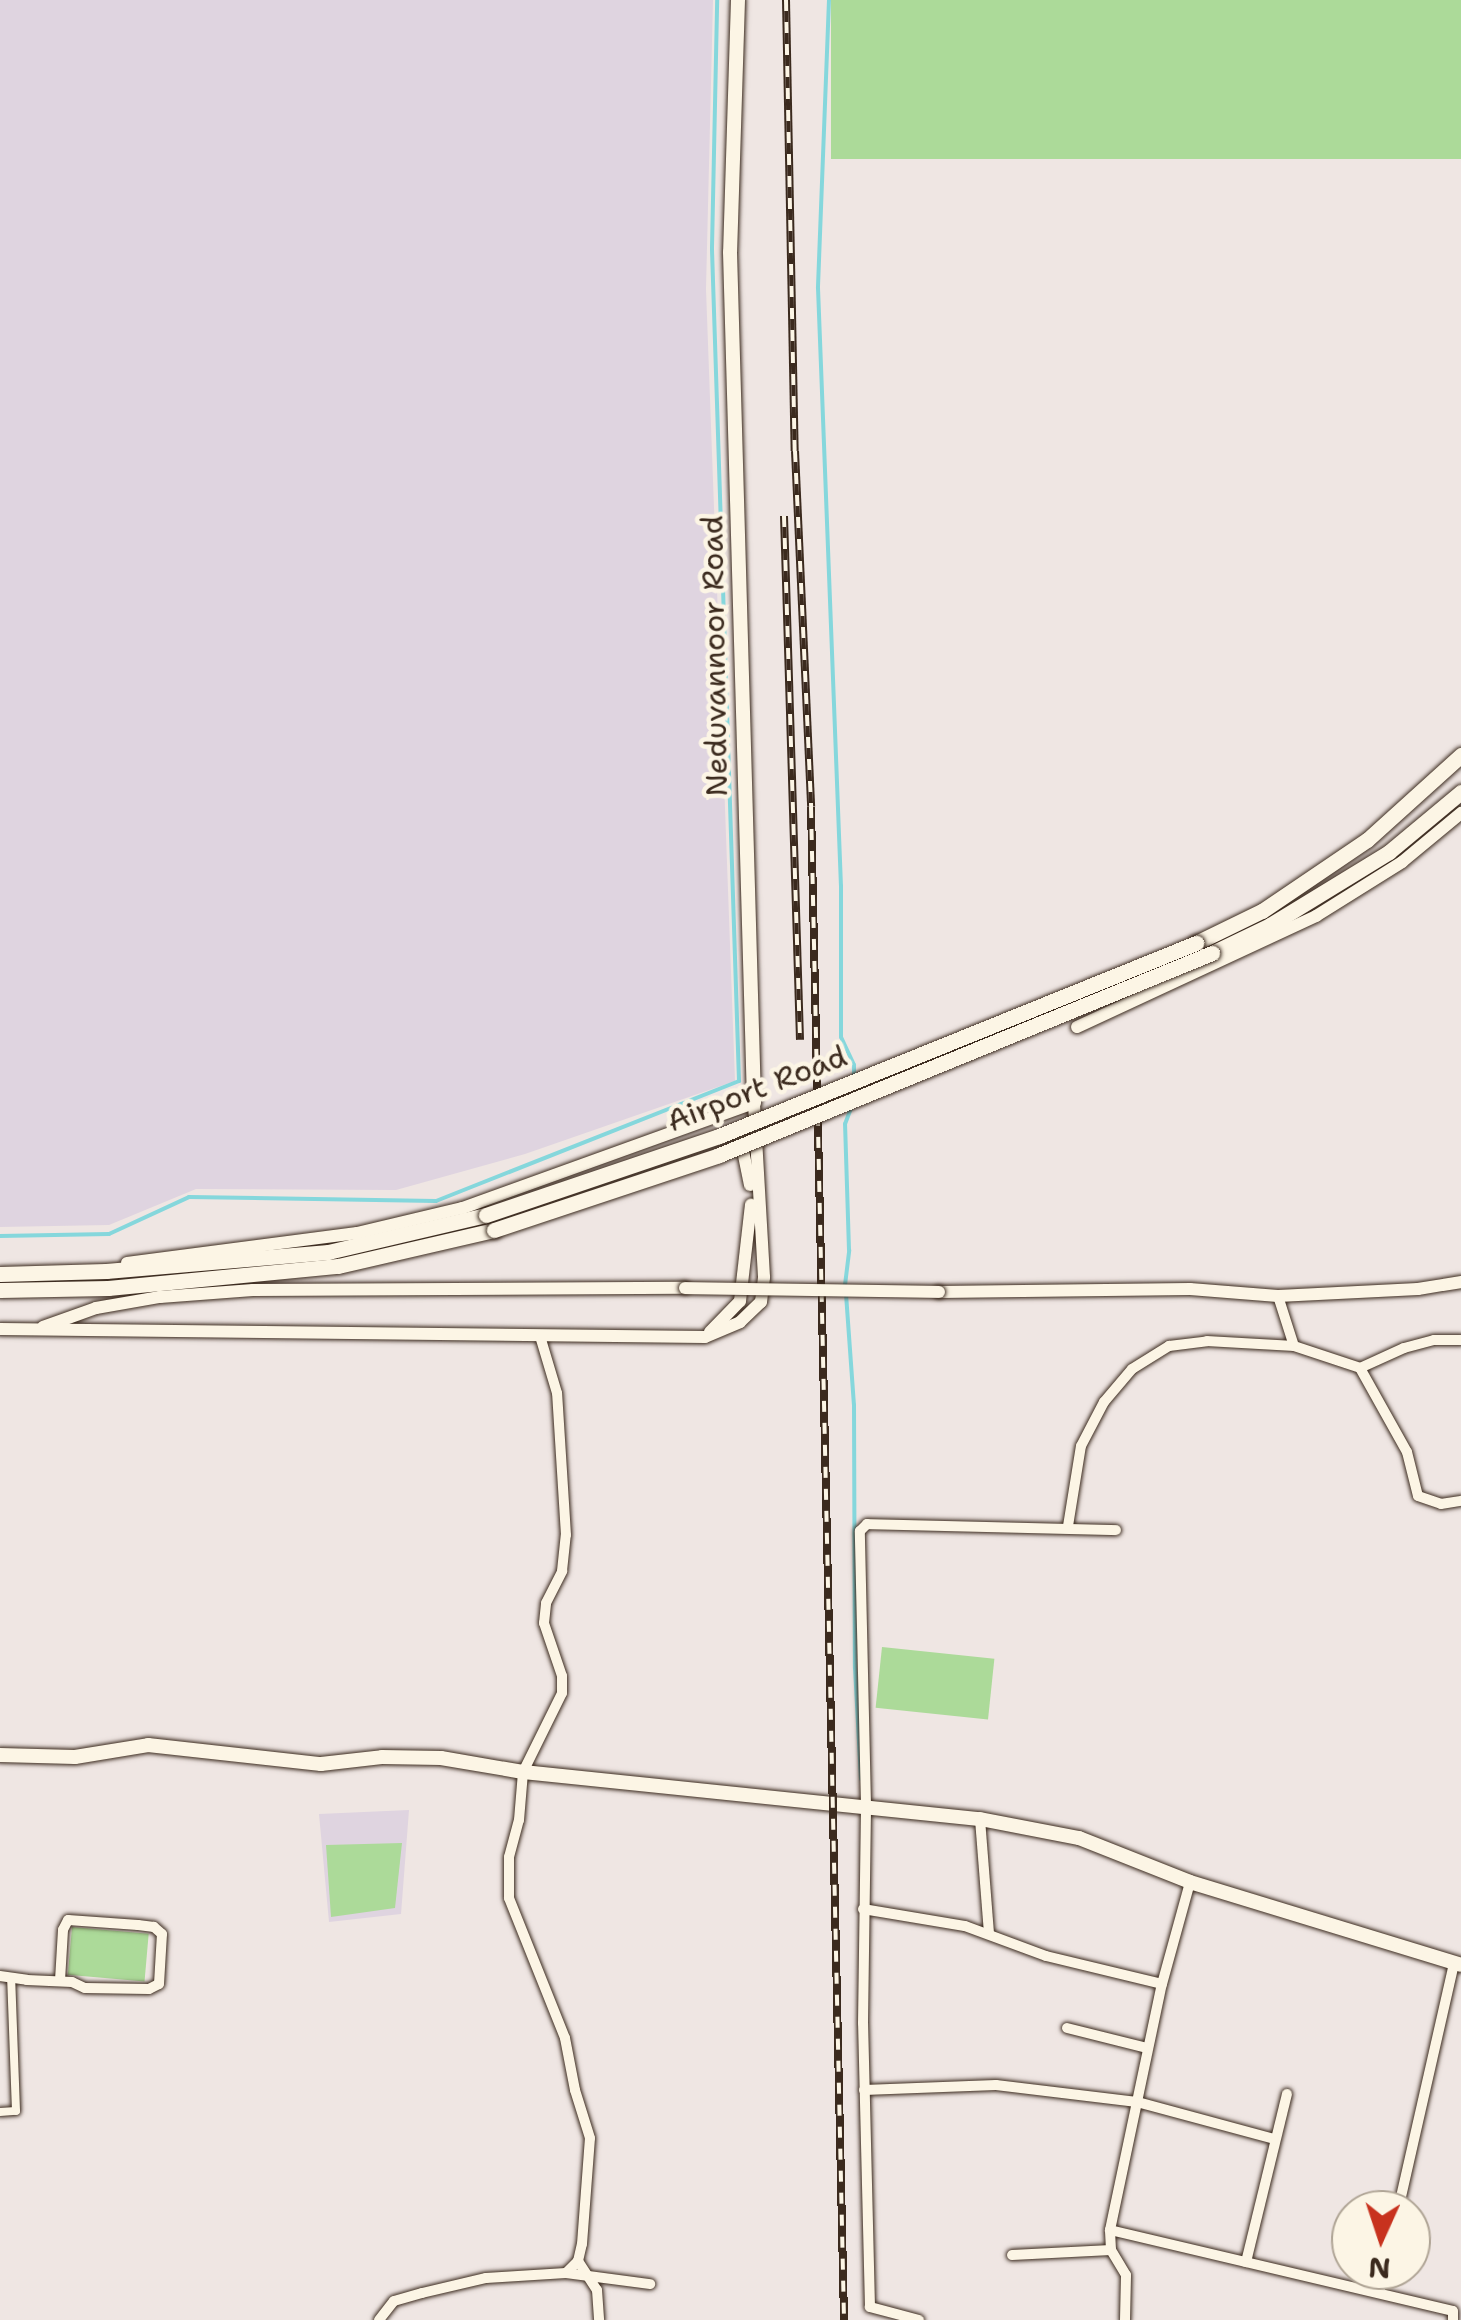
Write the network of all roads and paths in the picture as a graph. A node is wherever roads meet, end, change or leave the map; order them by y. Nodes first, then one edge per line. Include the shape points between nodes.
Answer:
1 (738, 0) edge
2 (1461, 755) edge
3 (1461, 792) edge
4 (1461, 813) edge
5 (1076, 1027) dead end
6 (754, 1103) junction
7 (734, 1111) junction
8 (755, 1236) junction
9 (60, 1272) junction
10 (0, 1274) edge
11 (1461, 1282) edge
12 (0, 1290) edge
13 (1278, 1296) junction
14 (0, 1330) edge
15 (36, 1330) junction
16 (540, 1336) junction
17 (704, 1336) junction
18 (1461, 1340) edge
19 (1294, 1346) junction
20 (1360, 1368) junction
21 (1461, 1501) edge
22 (1068, 1526) junction
23 (1116, 1530) dead end
24 (0, 1756) edge
25 (523, 1772) junction
26 (866, 1805) junction
27 (980, 1819) junction
28 (1190, 1882) junction
29 (863, 1908) junction
30 (989, 1933) junction
31 (1458, 1964) edge
32 (6, 1977) edge
33 (60, 1982) junction
34 (1162, 1984) junction
35 (1067, 2028) dead end
36 (1147, 2048) junction
37 (864, 2090) junction
38 (1287, 2094) dead end
39 (1137, 2102) junction
40 (0, 2112) edge
41 (1274, 2139) junction
42 (1403, 2190) edge
43 (1110, 2230) junction
44 (1111, 2250) junction
45 (1012, 2255) dead end
46 (578, 2261) junction
47 (1246, 2262) junction
48 (566, 2273) junction
49 (590, 2278) junction
50 (650, 2284) dead end
51 (1379, 2290) edge
52 (1378, 2293) junction
53 (1456, 2314) edge
54 (379, 2320) edge
55 (599, 2320) edge
56 (919, 2320) edge
57 (1125, 2320) edge

1 - 6 main road, Neduvannoor Road via 730,252
2 - 9 main road, Airport Road, bridge via 1367,840 1262,911 1196,944 719,1136 486,1214 328,1252
3 - 12 main road, Airport Road, bridge via 1390,852 1270,925 719,1155 494,1230 338,1266
4 - 5 street via 1402,862 1316,916
6 - 7 street
6 - 8 street, Neduvannoor Road
7 - 8 street
7 - 9 street via 427,1216 357,1232
8 - 17 street via 740,1301
8 - 17 street, Neduvannoor Road via 764,1276 756,1310
9 - 10 main road, Airport Road
11 - 13 street
13 - 15 street, bridge via 1190,1288 253,1290 96,1308
13 - 19 street
14 - 15 street
15 - 16 street
16 - 17 street
16 - 25 street via 557,1394 566,1535 562,1572 546,1602 544,1623 562,1694
18 - 20 street via 1419,1344
19 - 20 street
19 - 22 street via 1169,1346 1132,1369 1104,1402 1081,1446
20 - 21 street via 1407,1452 1418,1496 1441,1504
22 - 23 street
22 - 26 street via 863,1526
24 - 25 main road via 75,1757 148,1745 322,1764 441,1758
25 - 26 main road
25 - 46 street via 508,1898 566,2038 590,2138 589,2201
26 - 27 main road
26 - 29 street
27 - 28 main road via 1079,1838
27 - 30 street
28 - 31 main road
28 - 34 street
29 - 30 street
29 - 37 street
30 - 34 street via 1046,1956
31 - 42 street
32 - 33 street
32 - 40 street via 16,2111
33 - 33 street via 68,1920 154,1927 162,1934 155,1987
34 - 36 street
35 - 36 street
36 - 39 street
37 - 39 street via 996,2085
37 - 56 street via 870,2307
38 - 41 street
39 - 41 street
39 - 43 street
41 - 47 street
43 - 44 street
43 - 47 street
44 - 45 street
44 - 57 street via 1126,2275
46 - 48 street
46 - 49 street
47 - 52 street
48 - 49 street
48 - 54 street via 486,2278 422,2293 394,2301
49 - 50 street
49 - 55 street
51 - 52 street
52 - 53 street

